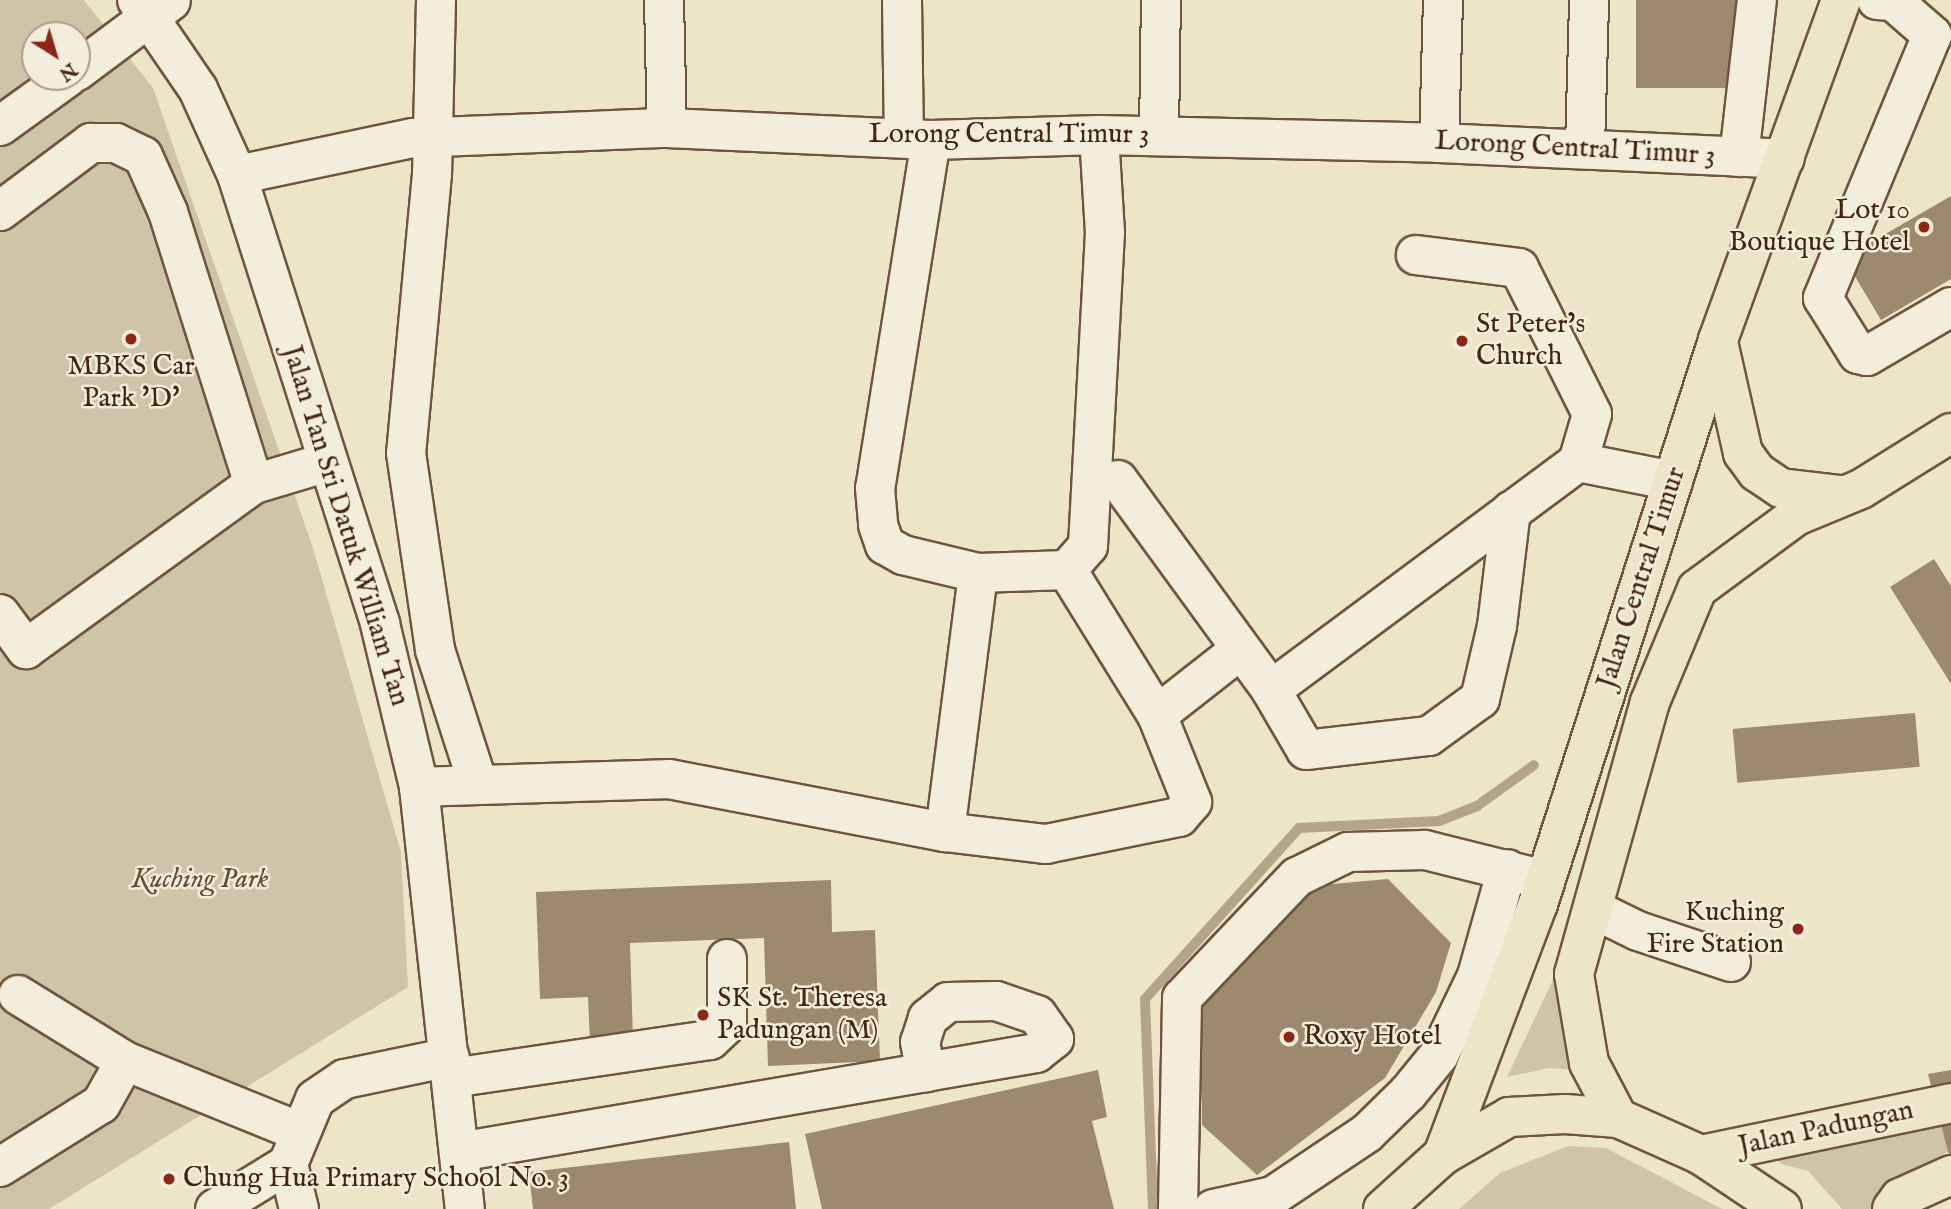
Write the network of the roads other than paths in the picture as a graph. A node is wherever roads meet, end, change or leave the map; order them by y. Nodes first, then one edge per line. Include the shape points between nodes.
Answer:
1 (436, 0) edge
2 (664, 0) edge
3 (902, 0) edge
4 (1161, 0) edge
5 (1443, 0) edge
6 (1589, 0) edge
7 (1757, 0) edge
8 (1841, 0) edge
9 (1877, 0) edge
10 (154, 5) edge
11 (1941, 32) edge
12 (91, 59) edge
13 (49, 91) edge
14 (0, 127) edge
15 (667, 128) junction
16 (1099, 135) junction
17 (434, 136) junction
18 (1159, 136) junction
19 (918, 138) junction
20 (1439, 143) junction
21 (1585, 147) junction
22 (1739, 157) junction
23 (1785, 159) junction
24 (237, 175) junction
25 (0, 211) edge
26 (1416, 255) dead end
27 (1951, 307) edge
28 (1718, 340) junction
29 (1951, 433) edge
30 (1578, 461) junction
31 (328, 462) junction
32 (1118, 480) dead end
33 (1674, 481) junction
34 (254, 484) junction
35 (1846, 495) junction
36 (1511, 511) junction
37 (1067, 569) junction
38 (978, 573) junction
39 (0, 614) edge
40 (1240, 650) junction
41 (1272, 690) junction
42 (1157, 715) junction
43 (477, 781) junction
44 (419, 787) junction
45 (944, 832) junction
46 (1507, 869) junction
47 (1545, 880) junction
48 (1593, 909) junction
49 (727, 959) dead end
50 (1731, 962) dead end
51 (18, 995) dead end
52 (125, 1061) junction
53 (451, 1068) junction
54 (926, 1072) dead end
55 (1951, 1103) edge
56 (1618, 1118) junction
57 (293, 1147) junction
58 (459, 1152) junction
59 (1443, 1155) junction
60 (1701, 1155) junction
61 (0, 1167) edge
62 (1951, 1175) edge
63 (1382, 1208) edge
64 (215, 1209) edge
65 (299, 1209) edge
66 (465, 1209) edge
67 (1178, 1209) edge
68 (1213, 1209) edge
69 (1782, 1209) edge
70 (1892, 1209) edge

1 - 17 street
2 - 15 street
3 - 19 street
4 - 18 street
5 - 20 street
6 - 21 street
7 - 22 street
8 - 23 main road, Jalan Central Timur
9 - 11 street via 1893,1
10 - 12 street
10 - 24 street, Jalan Tan Sri Datuk William Tan
11 - 27 street via 1823,298 1858,354 1867,356
13 - 14 street
15 - 17 street, Lorong Central Timur 3
15 - 19 street, Lorong Central Timur 3
16 - 18 street, Lorong Central Timur 3
16 - 19 street, Lorong Central Timur 3
16 - 37 street via 1105,233 1088,546
17 - 24 street, Lorong Central Timur 3
17 - 43 street via 406,453 435,650
18 - 20 street, Lorong Central Timur 3
19 - 38 street via 875,488 878,525 886,545 903,555
20 - 21 street, Lorong Central Timur 3
21 - 22 street, Lorong Central Timur 3
22 - 23 street, Lorong Central Timur 3
23 - 28 main road, Jalan Central Timur
24 - 31 street, Jalan Tan Sri Datuk William Tan
25 - 34 street via 91,144 116,143 143,156 169,212
26 - 30 street via 1519,268 1592,414
28 - 33 main road, Jalan Central Timur
28 - 35 main road via 1743,453 1757,472 1781,488
29 - 35 main road, Jalan Central Timur
30 - 33 street
30 - 36 street
31 - 34 street
31 - 44 street, Jalan Tan Sri Datuk William Tan via 380,624
32 - 40 street
33 - 47 main road, Jalan Central Timur
34 - 39 street via 26,649
35 - 48 main road, Jalan Central Timur via 1796,516 1697,589 1650,702
36 - 41 street
36 - 41 street via 1497,626 1480,699 1429,736 1306,750
37 - 38 street
37 - 42 street
38 - 45 street
40 - 41 street
40 - 42 street
42 - 45 street via 1192,802 1179,817 1046,844
43 - 44 street
43 - 45 street via 669,779
44 - 53 street, Jalan Tan Sri Datuk William Tan
46 - 47 street
46 - 67 street via 1425,850 1348,852 1297,877 1220,956 1182,998
46 - 68 street via 1476,976 1439,1055 1408,1093 1367,1133 1273,1196
47 - 59 main road, Jalan Central Timur
48 - 50 street via 1638,931
48 - 56 main road, Jalan Central Timur via 1574,974 1579,1028
49 - 53 street via 726,1024 710,1040
51 - 52 street
52 - 57 street
52 - 61 street via 100,1104
53 - 57 street via 345,1079 315,1099
53 - 58 street, Jalan Tan Sri Datuk William Tan
54 - 58 street
55 - 60 main road, Jalan Padungan
56 - 59 main road via 1509,1117
56 - 60 main road
57 - 64 street
57 - 65 street
58 - 66 street, Jalan Tan Sri Datuk William Tan
59 - 63 main road
60 - 69 main road
62 - 70 main road via 1900,1198

